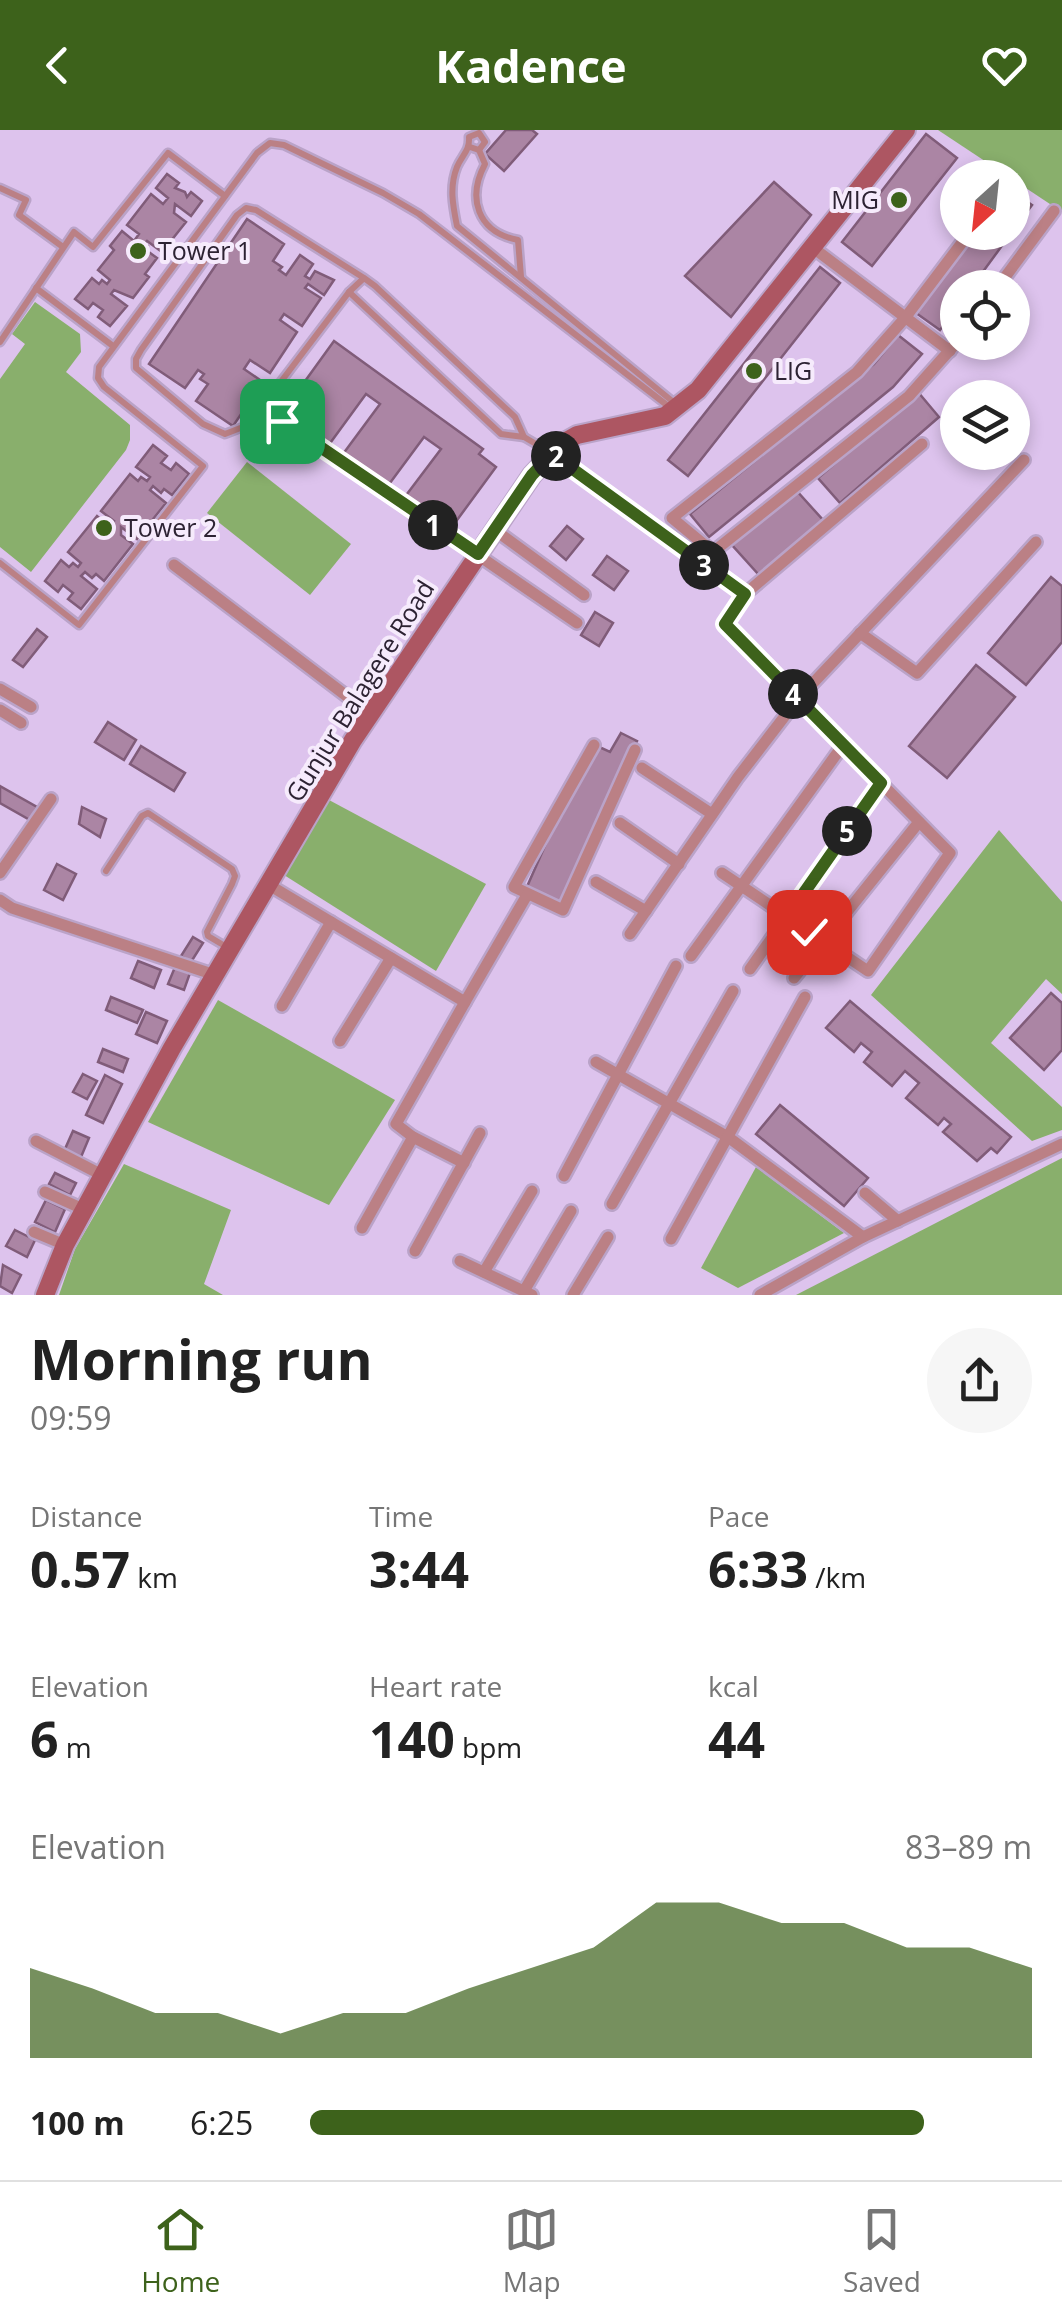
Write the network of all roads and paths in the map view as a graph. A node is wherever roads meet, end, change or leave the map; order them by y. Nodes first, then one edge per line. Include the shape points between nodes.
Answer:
1 (906, 130) edge
2 (470, 147) junction
3 (479, 150) junction
4 (0, 188) edge
5 (225, 196) junction
6 (1054, 211) dead end
7 (63, 247) junction
8 (812, 247) junction
9 (956, 250) edge
10 (1010, 270) edge
11 (520, 277) junction
12 (364, 278) junction
13 (36, 288) junction
14 (349, 292) junction
15 (905, 318) junction
16 (940, 338) edge
17 (0, 342) edge
18 (113, 346) junction
19 (941, 360) edge
20 (675, 408) junction
21 (282, 421) dead end
22 (524, 437) junction
23 (922, 444) dead end
24 (552, 454) junction
25 (1015, 470) edge
26 (494, 530) junction
27 (1036, 542) dead end
28 (478, 554) junction
29 (0, 563) edge
30 (174, 565) dead end
31 (745, 594) junction
32 (584, 595) dead end
33 (577, 623) dead end
34 (860, 633) junction
35 (0, 688) edge
36 (798, 698) junction
37 (31, 706) dead end
38 (0, 710) edge
39 (369, 713) junction
40 (20, 723) dead end
41 (594, 745) dead end
42 (843, 745) junction
43 (635, 750) dead end
44 (642, 768) dead end
45 (881, 783) junction
46 (51, 799) dead end
47 (712, 814) junction
48 (919, 822) junction
49 (620, 823) dead end
50 (678, 864) junction
51 (106, 871) dead end
52 (0, 873) edge
53 (722, 873) dead end
54 (596, 882) dead end
55 (269, 885) junction
56 (741, 886) junction
57 (527, 895) junction
58 (0, 900) edge
59 (646, 910) junction
60 (787, 917) junction
61 (332, 922) junction
62 (630, 934) dead end
63 (823, 941) junction
64 (231, 949) junction
65 (691, 956) dead end
66 (390, 958) junction
67 (676, 966) dead end
68 (750, 970) dead end
69 (215, 975) junction
70 (794, 978) dead end
71 (733, 991) dead end
72 (805, 997) dead end
73 (464, 1002) junction
74 (282, 1006) dead end
75 (340, 1042) dead end
76 (596, 1062) dead end
77 (618, 1074) junction
78 (669, 1104) junction
79 (480, 1133) dead end
80 (413, 1137) junction
81 (728, 1138) junction
82 (36, 1141) dead end
83 (1062, 1144) edge
84 (464, 1163) junction
85 (102, 1175) junction
86 (564, 1176) dead end
87 (532, 1191) dead end
88 (45, 1192) dead end
89 (865, 1193) dead end
90 (612, 1204) dead end
91 (83, 1210) junction
92 (572, 1211) dead end
93 (898, 1221) junction
94 (362, 1228) dead end
95 (34, 1232) dead end
96 (608, 1237) dead end
97 (863, 1237) junction
98 (671, 1239) dead end
99 (65, 1244) junction
100 (415, 1252) dead end
101 (460, 1261) dead end
102 (484, 1272) junction
103 (528, 1293) edge
104 (46, 1295) edge
105 (573, 1295) edge
106 (760, 1295) edge

1 - 8 street, Gunjur Balagere Road
2 - 3 lane
2 - 3 lane via 469,137 479,133 486,142
2 - 11 lane via 452,185 458,226
3 - 11 lane via 485,164 474,188 478,208 496,232 518,240
4 - 7 lane via 26,200 19,214
5 - 7 lane via 168,153 93,247 74,232
5 - 18 lane
5 - 20 lane via 264,145 280,143 300,152 419,214
6 - 10 street
7 - 13 lane
8 - 15 street
8 - 20 street, Gunjur Balagere Road via 698,390
9 - 15 street
11 - 20 lane
12 - 14 lane
12 - 14 lane via 246,208 141,350 136,368 202,424 234,432 248,424
12 - 22 lane via 515,417
13 - 17 lane
13 - 18 lane
14 - 22 lane via 501,434
15 - 16 street
15 - 19 street via 857,372 672,518 713,552 909,396
18 - 29 lane via 99,366 100,382 203,466 80,625
20 - 24 street, Gunjur Balagere Road via 665,416 577,435
21 - 28 street
22 - 24 lane
23 - 31 street
24 - 26 street, Gunjur Balagere Road
24 - 31 street
25 - 34 street
26 - 28 street, Gunjur Balagere Road
26 - 32 street
27 - 34 street via 917,673
28 - 33 street
28 - 39 street, Gunjur Balagere Road
30 - 39 street
31 - 36 street via 725,624
34 - 36 street
35 - 37 street
36 - 42 street
36 - 47 street
38 - 40 street
39 - 55 street, Gunjur Balagere Road
41 - 57 street via 514,888
42 - 45 street
42 - 56 street
43 - 57 street via 563,910
44 - 47 street
45 - 48 street
45 - 60 street
46 - 52 street
47 - 50 street
48 - 63 street
48 - 63 street via 950,853 868,971
49 - 50 street
50 - 59 street
51 - 64 lane via 148,814 232,869 232,884 207,932
53 - 56 street
54 - 59 street
55 - 61 street
55 - 64 street, Gunjur Balagere Road
56 - 60 street
56 - 65 street
57 - 73 street
58 - 69 street
59 - 62 street
60 - 63 street
60 - 68 street
61 - 66 street
61 - 74 street
63 - 70 street
64 - 69 street, Gunjur Balagere Road
66 - 73 street
66 - 75 street
67 - 77 street
69 - 85 street, Gunjur Balagere Road
71 - 78 street
72 - 81 street
73 - 80 street via 397,1119 397,1128
76 - 77 street
77 - 78 street
77 - 86 street
78 - 81 street
78 - 90 street
79 - 84 street
80 - 84 street
80 - 94 street
81 - 97 street
81 - 98 street
82 - 85 street
83 - 93 street
84 - 100 street
85 - 91 street, Gunjur Balagere Road
87 - 102 street
88 - 91 street
89 - 93 street
91 - 99 street, Gunjur Balagere Road
92 - 103 street
93 - 97 street
95 - 99 street
96 - 105 street
97 - 106 street
99 - 104 street, Gunjur Balagere Road
101 - 102 street
102 - 103 street

